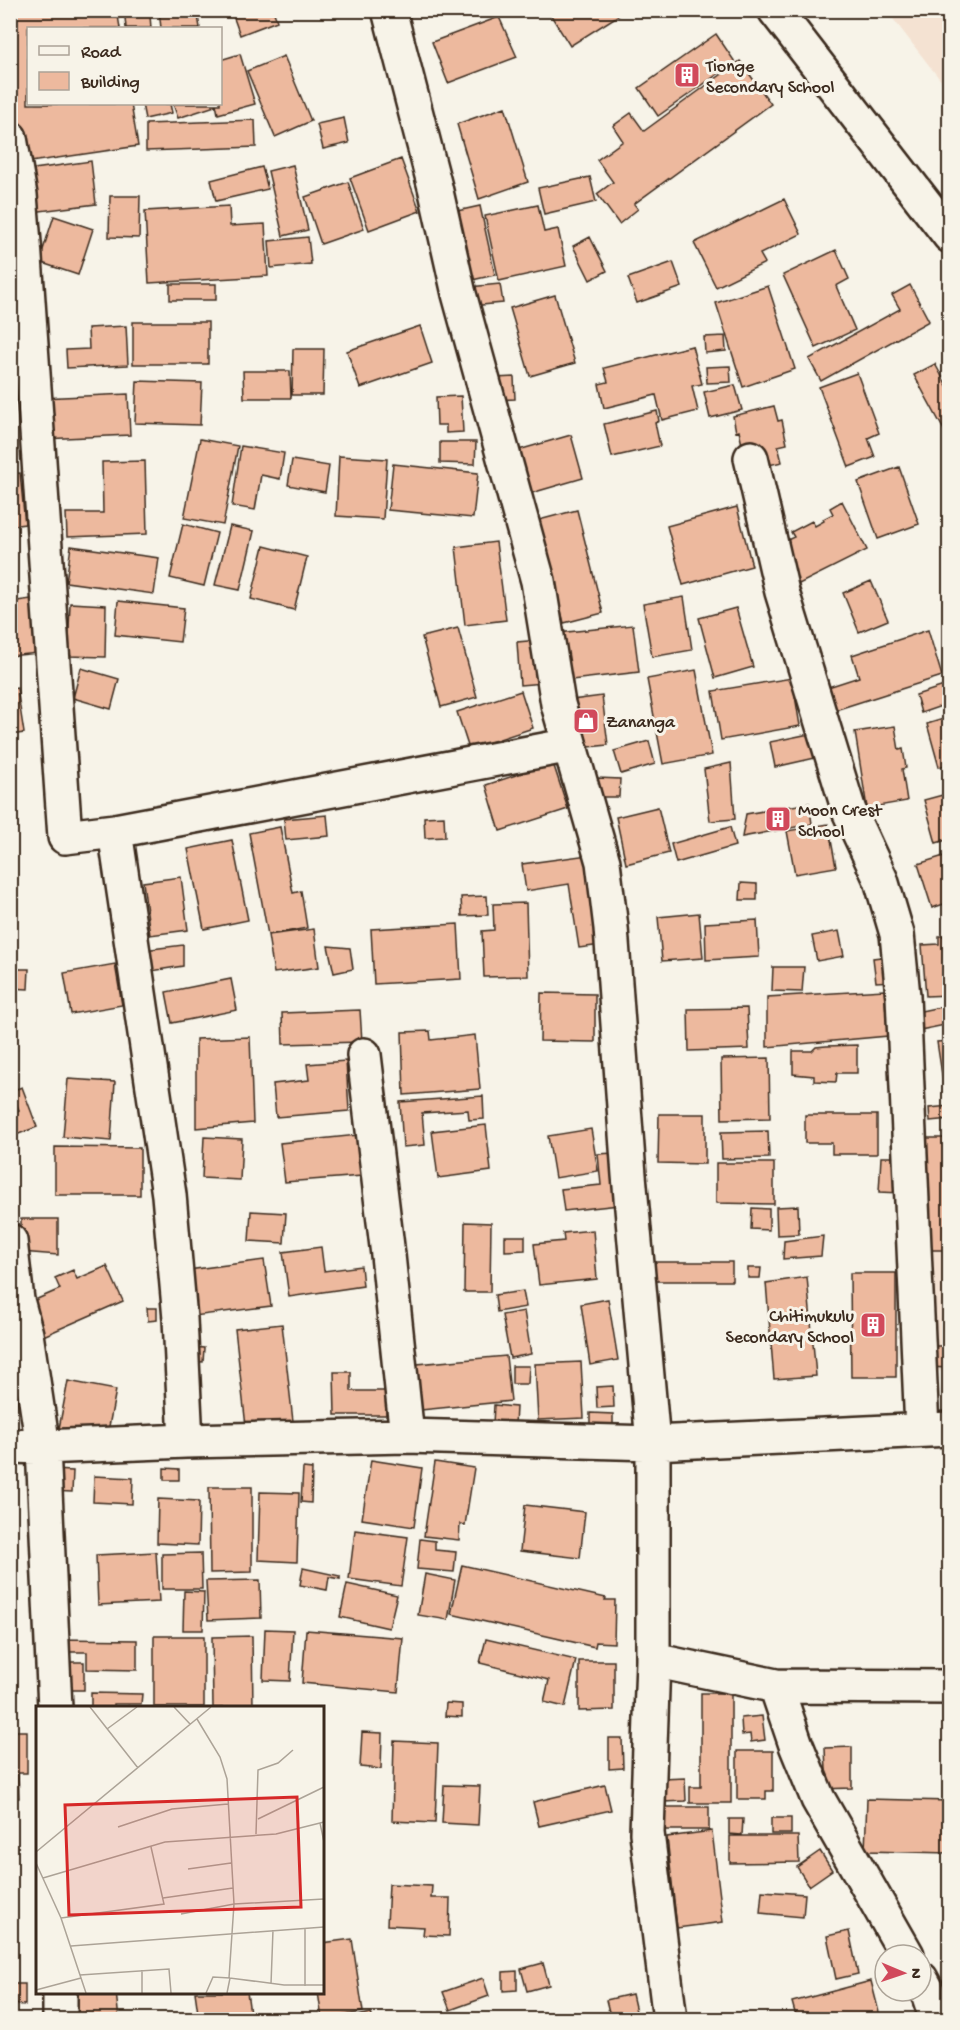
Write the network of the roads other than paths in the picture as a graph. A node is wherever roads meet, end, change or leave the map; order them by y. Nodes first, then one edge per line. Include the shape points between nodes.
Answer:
1 (389, 10) edge
2 (775, 10) edge
3 (10, 138) edge
4 (950, 236) edge
5 (751, 458) dead end
6 (568, 743) junction
7 (115, 831) junction
8 (364, 1055) dead end
9 (10, 1241) edge
10 (936, 1429) edge
11 (407, 1436) junction
12 (186, 1442) junction
13 (652, 1443) junction
14 (10, 1446) edge
15 (43, 1447) junction
16 (653, 1660) junction
17 (776, 1686) junction
18 (950, 1687) edge
19 (55, 1706) edge
20 (900, 1943) edge
21 (60, 1994) edge
22 (931, 2003) edge
23 (60, 2019) edge
24 (670, 2019) edge
25 (937, 2019) edge

1 - 6 street via 459,294 537,581
2 - 4 street
3 - 7 street via 24,243 65,837
5 - 10 street via 782,591 849,811 881,880 897,934
6 - 7 street
6 - 13 street via 603,862 611,928
7 - 12 street via 169,1195
8 - 11 street
9 - 15 street
10 - 13 street
11 - 12 street
11 - 13 street
12 - 15 street
13 - 16 street
14 - 15 street
15 - 19 street
16 - 17 street
16 - 24 street via 647,1833
17 - 18 street
17 - 20 street via 818,1798
21 - 23 street
22 - 25 street

